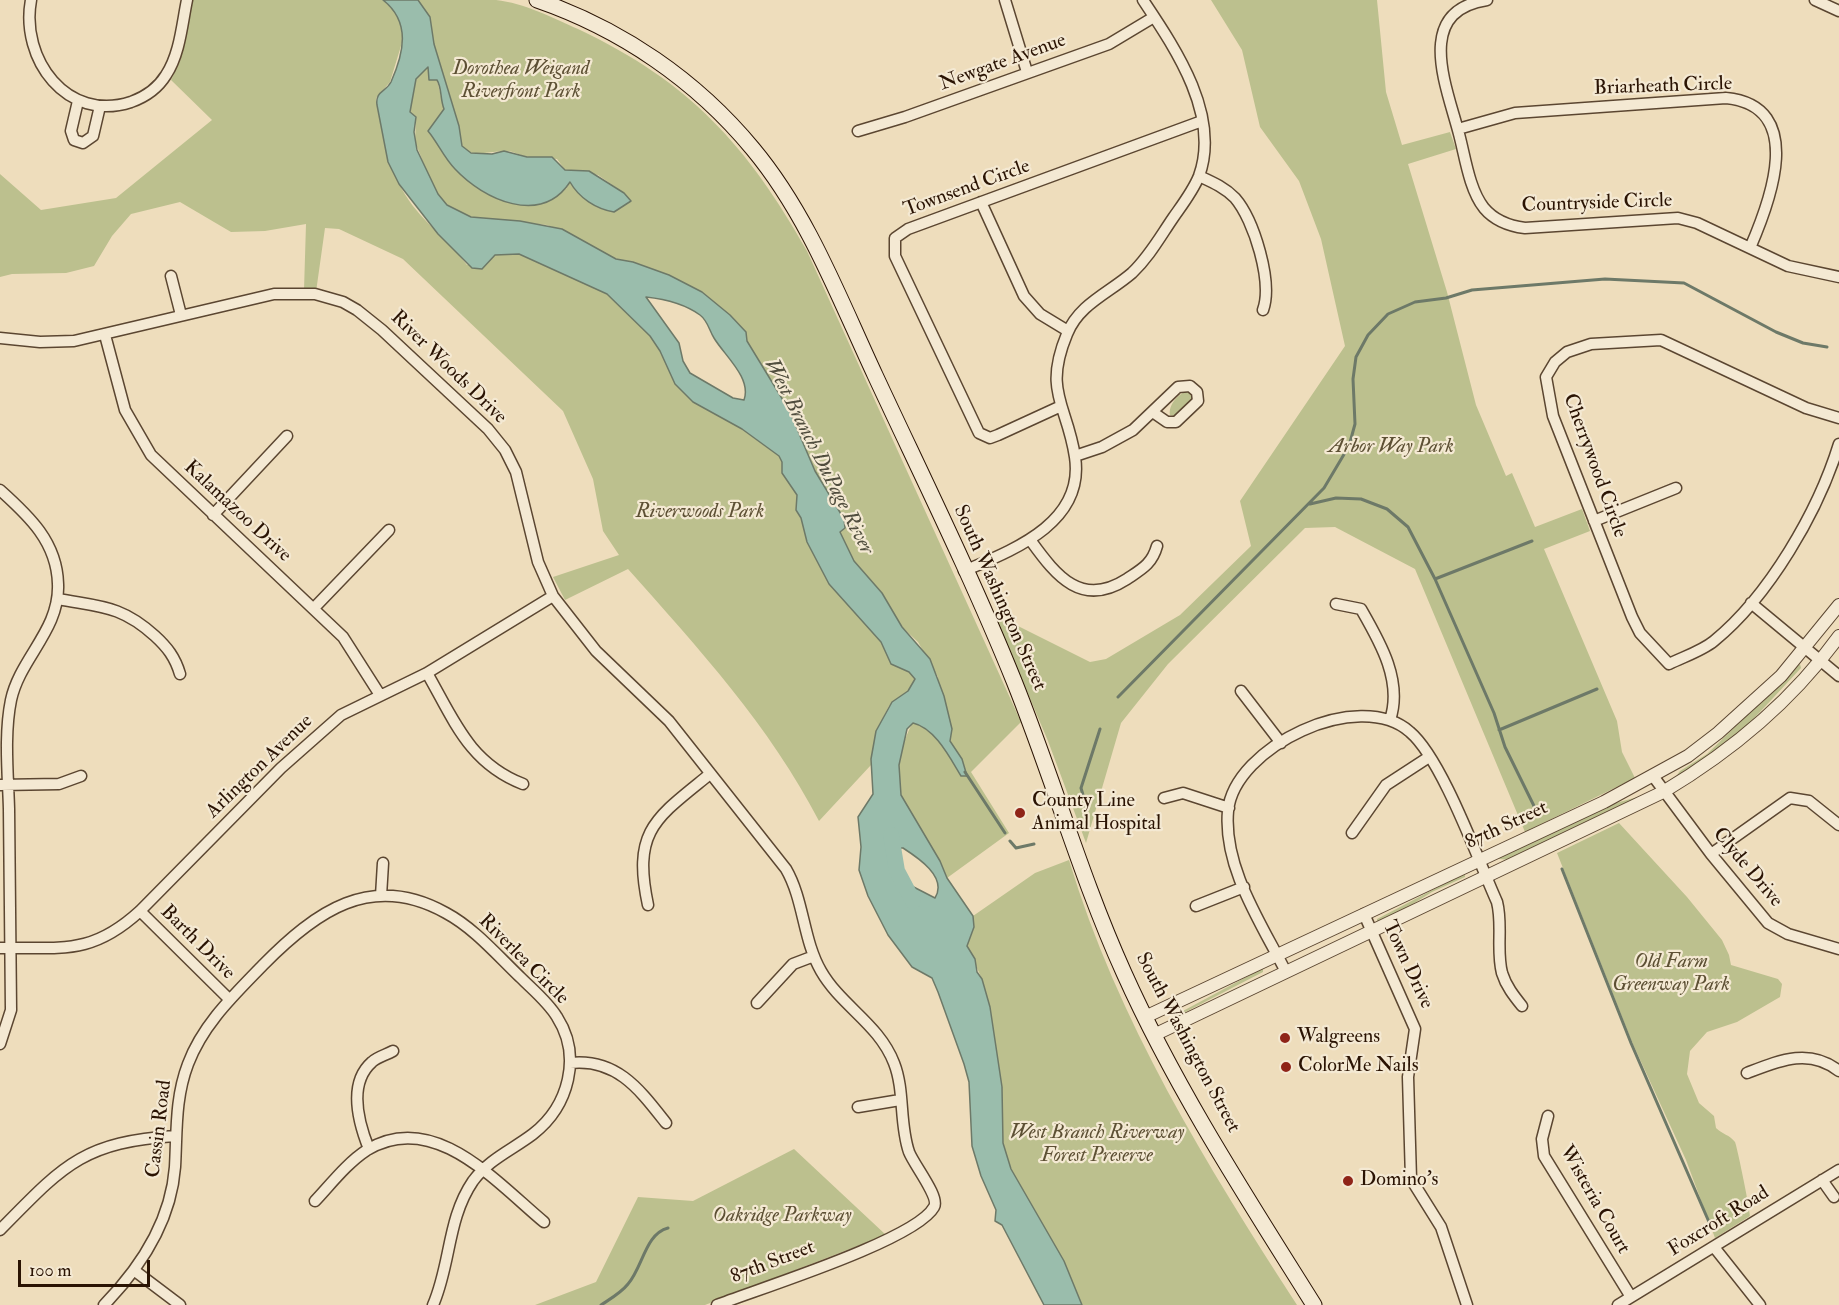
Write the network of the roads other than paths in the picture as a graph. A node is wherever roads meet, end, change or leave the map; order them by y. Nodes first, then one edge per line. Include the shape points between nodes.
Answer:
1 (30, 0) edge
2 (187, 0) edge
3 (537, 0) edge
4 (1005, 0) edge
5 (1143, 0) edge
6 (1487, 0) edge
7 (1815, 0) edge
8 (571, 5) edge
9 (1839, 11) edge
10 (1154, 17) junction
11 (1027, 72) junction
12 (78, 101) junction
13 (100, 106) junction
14 (1202, 121) junction
15 (1458, 129) junction
16 (858, 131) dead end
17 (1198, 176) junction
18 (981, 202) junction
19 (1750, 248) junction
20 (171, 276) dead end
21 (1839, 277) edge
22 (1263, 310) dead end
23 (181, 315) junction
24 (1068, 331) junction
25 (105, 335) junction
26 (0, 338) edge
27 (1059, 407) junction
28 (1154, 413) dead end
29 (1839, 418) edge
30 (287, 436) dead end
31 (1839, 444) edge
32 (1075, 456) junction
33 (1677, 488) dead end
34 (0, 490) edge
35 (213, 515) junction
36 (1594, 521) junction
37 (389, 530) dead end
38 (1031, 541) junction
39 (1157, 546) dead end
40 (964, 571) junction
41 (553, 596) junction
42 (58, 599) junction
43 (1751, 603) junction
44 (1336, 604) dead end
45 (1839, 605) edge
46 (314, 608) junction
47 (1839, 636) edge
48 (1806, 648) junction
49 (1820, 661) junction
50 (427, 673) junction
51 (180, 674) dead end
52 (1839, 676) edge
53 (1241, 691) dead end
54 (380, 695) junction
55 (1390, 720) junction
56 (1281, 743) junction
57 (1429, 757) junction
58 (710, 774) junction
59 (81, 776) dead end
60 (1653, 776) junction
61 (523, 784) dead end
62 (4, 785) edge
63 (1664, 792) junction
64 (1164, 798) dead end
65 (1229, 808) junction
66 (1839, 825) edge
67 (1352, 833) dead end
68 (1711, 854) junction
69 (1478, 861) junction
70 (383, 862) dead end
71 (1486, 878) junction
72 (1244, 887) junction
73 (383, 896) junction
74 (648, 905) dead end
75 (1196, 906) dead end
76 (140, 911) junction
77 (1364, 914) junction
78 (1372, 932) junction
79 (5, 948) edge
80 (1839, 949) edge
81 (1278, 955) junction
82 (814, 956) junction
83 (1286, 972) junction
84 (229, 999) junction
85 (757, 1003) dead end
86 (1522, 1006) dead end
87 (1145, 1017) junction
88 (1154, 1035) junction
89 (0, 1044) edge
90 (393, 1052) dead end
91 (570, 1063) junction
92 (1839, 1071) edge
93 (1746, 1073) dead end
94 (900, 1101) junction
95 (858, 1107) dead end
96 (1548, 1116) dead end
97 (666, 1123) dead end
98 (175, 1136) junction
99 (369, 1149) junction
100 (482, 1170) junction
101 (1839, 1170) edge
102 (1822, 1180) junction
103 (1834, 1197) dead end
104 (315, 1201) dead end
105 (936, 1204) joint
106 (544, 1222) dead end
107 (0, 1230) edge
108 (1714, 1247) junction
109 (135, 1271) junction
110 (1631, 1297) junction
111 (104, 1305) edge
112 (180, 1305) edge
113 (433, 1305) edge
114 (717, 1305) edge
115 (1314, 1305) edge
116 (1467, 1305) edge
117 (1618, 1305) edge
118 (1760, 1305) edge

1 - 12 street via 28,30 41,65 52,82
2 - 13 street via 174,59 160,83 136,100
3 - 8 main road, South Washington Street
4 - 11 street
5 - 10 street
6 - 15 street, Countryside Circle via 1459,10 1446,23 1442,37 1442,76
7 - 9 street
8 - 40 main road, South Washington Street via 695,90 738,132 775,178 818,253
10 - 11 street, Newgate Avenue via 1109,44
10 - 14 street via 1179,56
11 - 16 street, Newgate Avenue
12 - 13 street
12 - 13 street via 71,132 74,140 82,143 93,136
14 - 17 street via 1204,150
14 - 18 street, Townsend Circle
15 - 19 street, Countryside Circle via 1478,197 1493,216 1506,224 1525,228 1678,218
15 - 19 street, Briarheath Circle via 1515,113 1726,98 1745,102 1768,120 1777,148 1769,202
17 - 22 street via 1224,188 1242,208 1266,272
17 - 24 street via 1143,261 1083,310
18 - 24 street via 1024,296 1045,318
18 - 27 street, Townsend Circle via 901,232 893,243 895,256 979,433 990,438
19 - 21 street, Countryside Circle via 1797,269
20 - 23 street
23 - 25 street, River Woods Drive
23 - 41 street, River Woods Drive via 299,292 331,297 368,318 488,429 505,450 516,472 538,562
24 - 27 street via 1056,367
25 - 26 street, River Woods Drive via 48,342
25 - 35 street, Kalamazoo Drive via 125,410 141,440 162,467
27 - 32 street
28 - 32 street via 1122,438
29 - 36 street, Cherrywood Circle via 1799,405 1661,340 1591,344 1567,352 1546,377 1549,403
30 - 35 street
31 - 43 street via 1804,524
32 - 38 street via 1076,474 1067,501
33 - 36 street
34 - 42 street via 36,524 45,539 56,569
35 - 46 street, Kalamazoo Drive
36 - 43 street, Cherrywood Circle via 1637,628 1669,664 1713,642
37 - 46 street
38 - 39 street via 1066,581 1088,591 1105,590 1122,582 1152,562
38 - 40 street
40 - 87 main road, South Washington Street via 1012,676 1108,935
41 - 50 street, Arlington Avenue
41 - 58 street, River Woods Drive via 586,641 660,710
42 - 51 street via 108,607 130,615 166,646
42 - 62 street via 47,632 11,699
43 - 48 street
44 - 55 street via 1361,609 1380,644 1395,694
45 - 48 street, 87th Street
46 - 54 street, Kalamazoo Drive via 352,647
47 - 49 street, 87th Street
48 - 49 street
48 - 60 street, 87th Street via 1718,733
49 - 52 street
49 - 63 street, 87th Street via 1732,746
50 - 54 street, Arlington Avenue
50 - 61 street via 477,755 501,775
53 - 56 street
54 - 76 street, Arlington Avenue via 341,715 305,746
55 - 56 street via 1371,716 1327,720
55 - 57 street via 1411,732
56 - 65 street via 1244,774
57 - 67 street via 1378,793
57 - 69 street
58 - 74 street via 666,810 651,830 642,877
58 - 82 street, River Woods Drive via 793,880
59 - 62 street via 59,784
60 - 63 street, Clyde Drive
60 - 69 street, 87th Street
62 - 79 street
63 - 68 street, Clyde Drive
63 - 71 street, 87th Street
64 - 65 street via 1183,793
65 - 72 street via 1230,840
66 - 68 street via 1809,801 1790,798
68 - 80 street, Clyde Drive via 1768,923 1788,934
69 - 71 street
69 - 77 street, 87th Street
70 - 73 street
71 - 78 street, 87th Street
71 - 86 street via 1500,912 1502,973
72 - 75 street
72 - 81 street
73 - 84 street, Cassin Road via 348,902 316,916
73 - 91 street, Riverlea Circle via 430,905 475,935 550,1007 567,1039
76 - 79 street, Arlington Avenue via 95,942 64,948
76 - 84 street, Barth Drive
77 - 78 street, Town Drive
77 - 81 street, 87th Street
78 - 83 street, 87th Street
78 - 116 street, Town Drive via 1415,1029 1408,1077 1412,1179 1444,1234
79 - 89 street via 11,1010
81 - 83 street
81 - 87 street, 87th Street
82 - 85 street via 788,969
82 - 94 street, River Woods Drive via 828,982 882,1040 896,1070
83 - 88 street, 87th Street
84 - 98 street, Cassin Road via 206,1029 188,1064 177,1104
87 - 88 main road, South Washington Street
88 - 115 main road, South Washington Street
90 - 99 street via 373,1061 360,1084 358,1117
91 - 97 street via 600,1065 620,1073 636,1085
91 - 100 street, Riverlea Circle via 567,1088 551,1117
92 - 93 street via 1815,1058 1801,1057
94 - 95 street
94 - 105 street, River Woods Drive via 909,1153 936,1197
96 - 110 street, Wisteria Court via 1542,1139 1544,1156
98 - 107 street via 134,1139 86,1155 59,1172
98 - 109 street, Cassin Road via 173,1184 154,1240
99 - 100 street via 401,1139 424,1140 455,1150
99 - 104 street via 350,1163
100 - 106 street
100 - 113 street, Riverlea Circle via 455,1219
101 - 102 street, Foxcroft Road
102 - 103 street
102 - 108 street, Foxcroft Road
105 - 114 street, 87th Street via 928,1215 888,1240
108 - 110 street, Foxcroft Road
108 - 118 street
109 - 111 street, Cassin Road
109 - 112 street
110 - 117 street, Foxcroft Road

